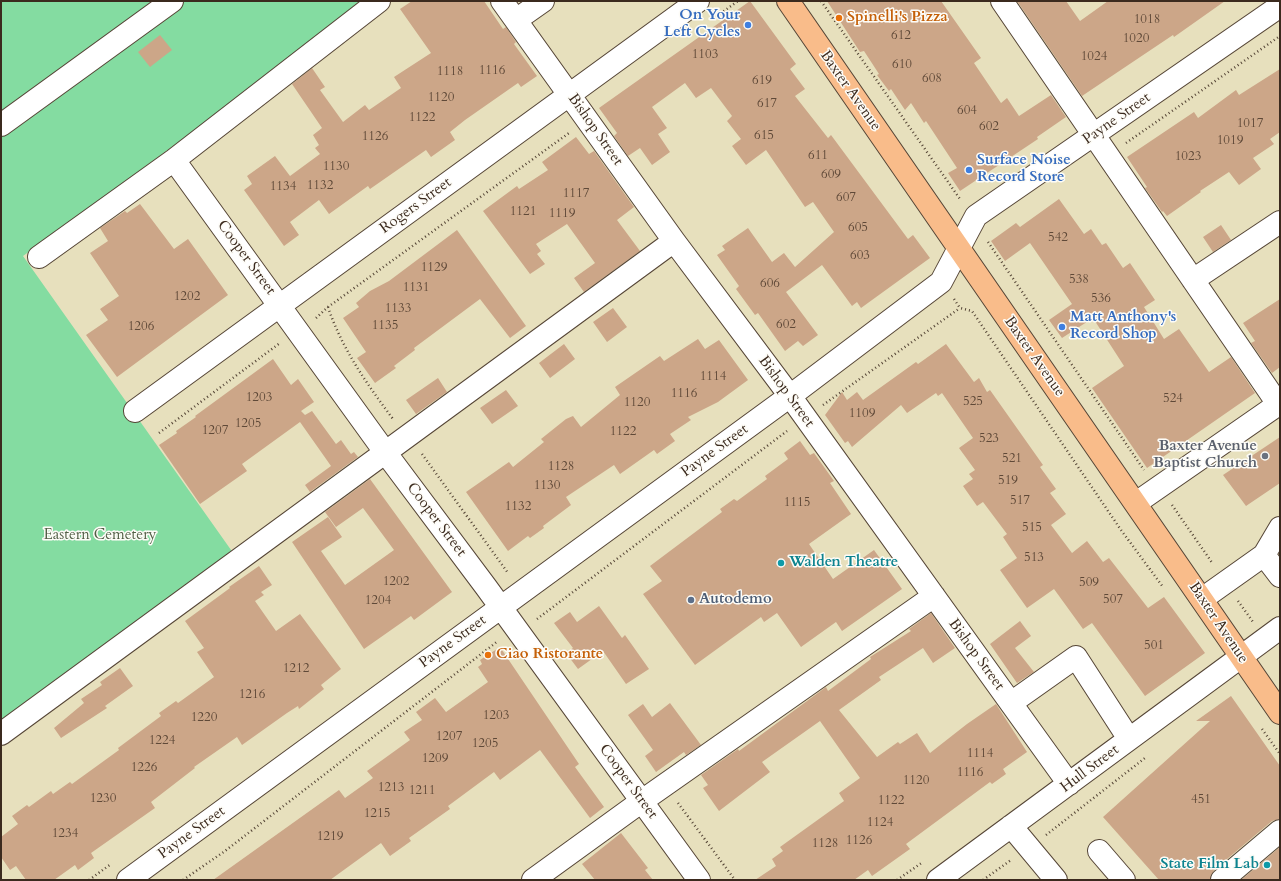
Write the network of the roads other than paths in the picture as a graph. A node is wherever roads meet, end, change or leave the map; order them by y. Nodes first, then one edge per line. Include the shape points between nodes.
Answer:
1 (172, 1) edge
2 (379, 1) edge
3 (502, 1) edge
4 (543, 1) edge
5 (698, 1) edge
6 (788, 1) edge
7 (1002, 1) edge
8 (1280, 6) edge
9 (516, 20) junction
10 (570, 94) junction
11 (1, 125) edge
12 (1094, 135) junction
13 (174, 160) junction
14 (1280, 222) edge
15 (674, 242) junction
16 (959, 249) junction
17 (39, 257) dead end
18 (1194, 280) junction
19 (280, 305) junction
20 (790, 396) junction
21 (1279, 403) edge
22 (135, 411) dead end
23 (385, 452) junction
24 (1136, 503) junction
25 (1280, 528) edge
26 (1264, 555) junction
27 (1280, 576) edge
28 (934, 596) junction
29 (1202, 599) junction
30 (500, 607) junction
31 (1272, 634) edge
32 (1240, 656) junction
33 (1011, 703) junction
34 (1280, 713) edge
35 (1, 734) edge
36 (1129, 739) junction
37 (1069, 784) junction
38 (642, 801) junction
39 (1011, 826) junction
40 (1280, 831) edge
41 (1099, 851) dead end
42 (128, 880) edge
43 (533, 880) edge
44 (700, 880) edge
45 (938, 880) edge
46 (1056, 880) edge
47 (1124, 880) edge
48 (1222, 880) edge

1 - 11 street
2 - 13 street
3 - 9 street, Bishop Street
4 - 9 street
5 - 10 street, Rogers Street
6 - 16 main road, Baxter Avenue
7 - 12 street
8 - 12 street, Payne Street
9 - 10 street, Bishop Street
10 - 15 street, Bishop Street
10 - 19 street, Rogers Street
12 - 16 street, Payne Street via 976,216
12 - 18 street
13 - 17 street
13 - 19 street, Cooper Street
14 - 18 street
15 - 20 street, Bishop Street
15 - 23 street
16 - 20 street, Payne Street via 941,282
16 - 24 main road, Baxter Avenue
18 - 21 street
19 - 22 street, Rogers Street
19 - 23 street, Cooper Street
20 - 28 street, Bishop Street
20 - 30 street, Payne Street
21 - 24 street
23 - 30 street, Cooper Street
23 - 35 street
24 - 29 main road, Baxter Avenue
25 - 26 street
26 - 27 street
26 - 29 street
28 - 33 street, Bishop Street
28 - 38 street
29 - 32 main road, Baxter Avenue
30 - 38 street, Cooper Street
30 - 42 street, Payne Street
31 - 32 street, Hull Street
32 - 34 main road, Baxter Avenue
32 - 36 street, Hull Street
33 - 36 street via 1076,656
33 - 37 street, Bishop Street
36 - 37 street, Hull Street
37 - 39 street, Hull Street
38 - 43 street
38 - 44 street, Cooper Street
39 - 45 street, Hull Street
39 - 46 street
40 - 48 street
41 - 47 street

